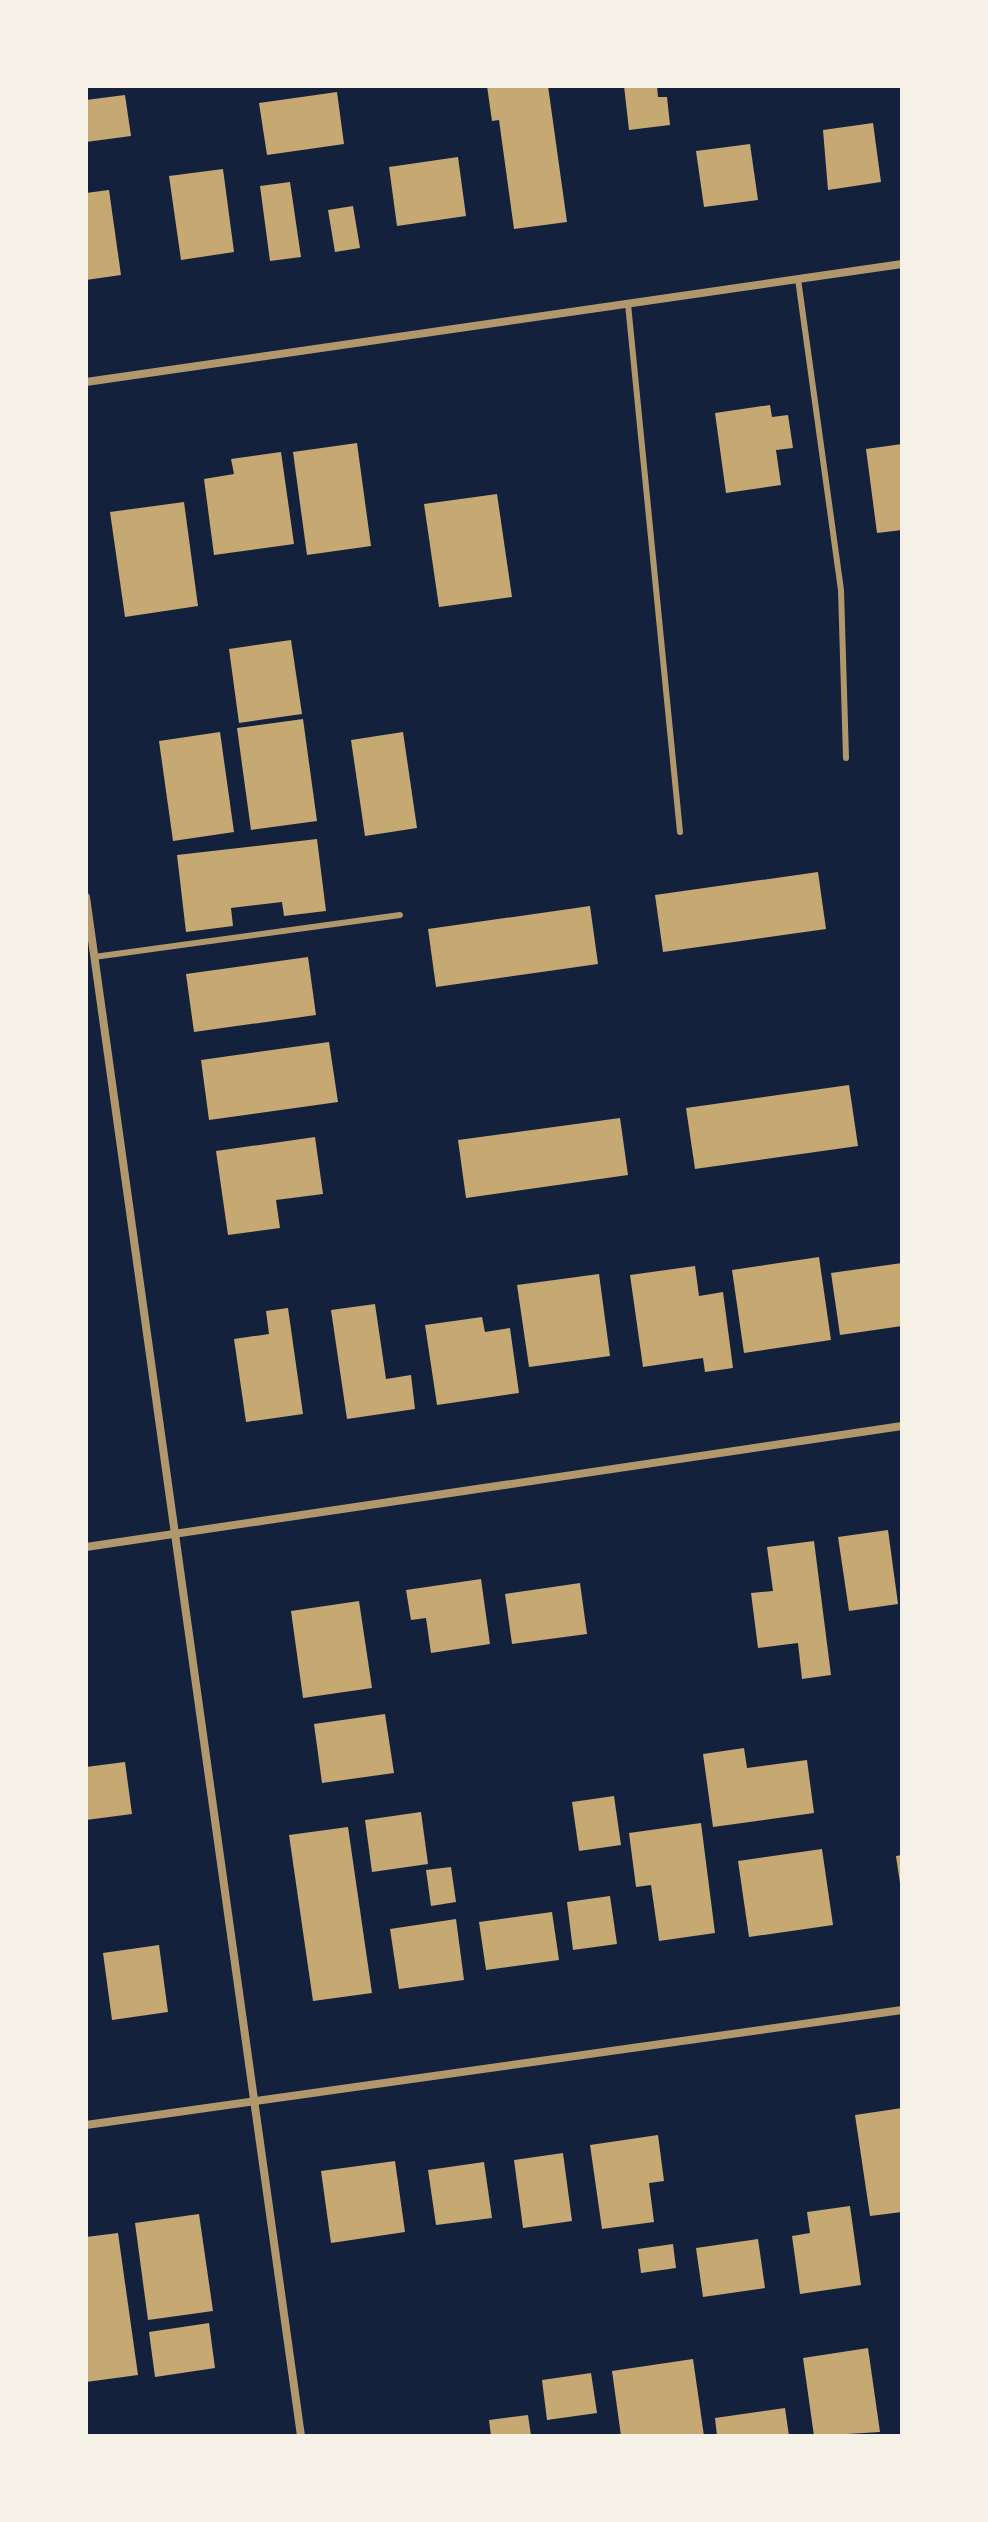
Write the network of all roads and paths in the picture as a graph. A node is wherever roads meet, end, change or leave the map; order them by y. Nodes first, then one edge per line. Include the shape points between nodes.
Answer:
1 (902, 264) edge
2 (798, 279) junction
3 (628, 304) junction
4 (86, 382) edge
5 (846, 758) dead end
6 (680, 832) dead end
7 (86, 897) edge
8 (400, 915) dead end
9 (94, 957) junction
10 (902, 1426) edge
11 (172, 1534) junction
12 (86, 1547) edge
13 (902, 2010) edge
14 (255, 2102) junction
15 (86, 2125) edge
16 (301, 2436) edge

1 - 2 street
2 - 3 street
2 - 5 lane via 841,590
3 - 4 street
3 - 6 lane
7 - 9 street
8 - 9 lane
9 - 11 street
10 - 11 street
11 - 12 street
11 - 14 street
13 - 14 street
14 - 15 street
14 - 16 street

